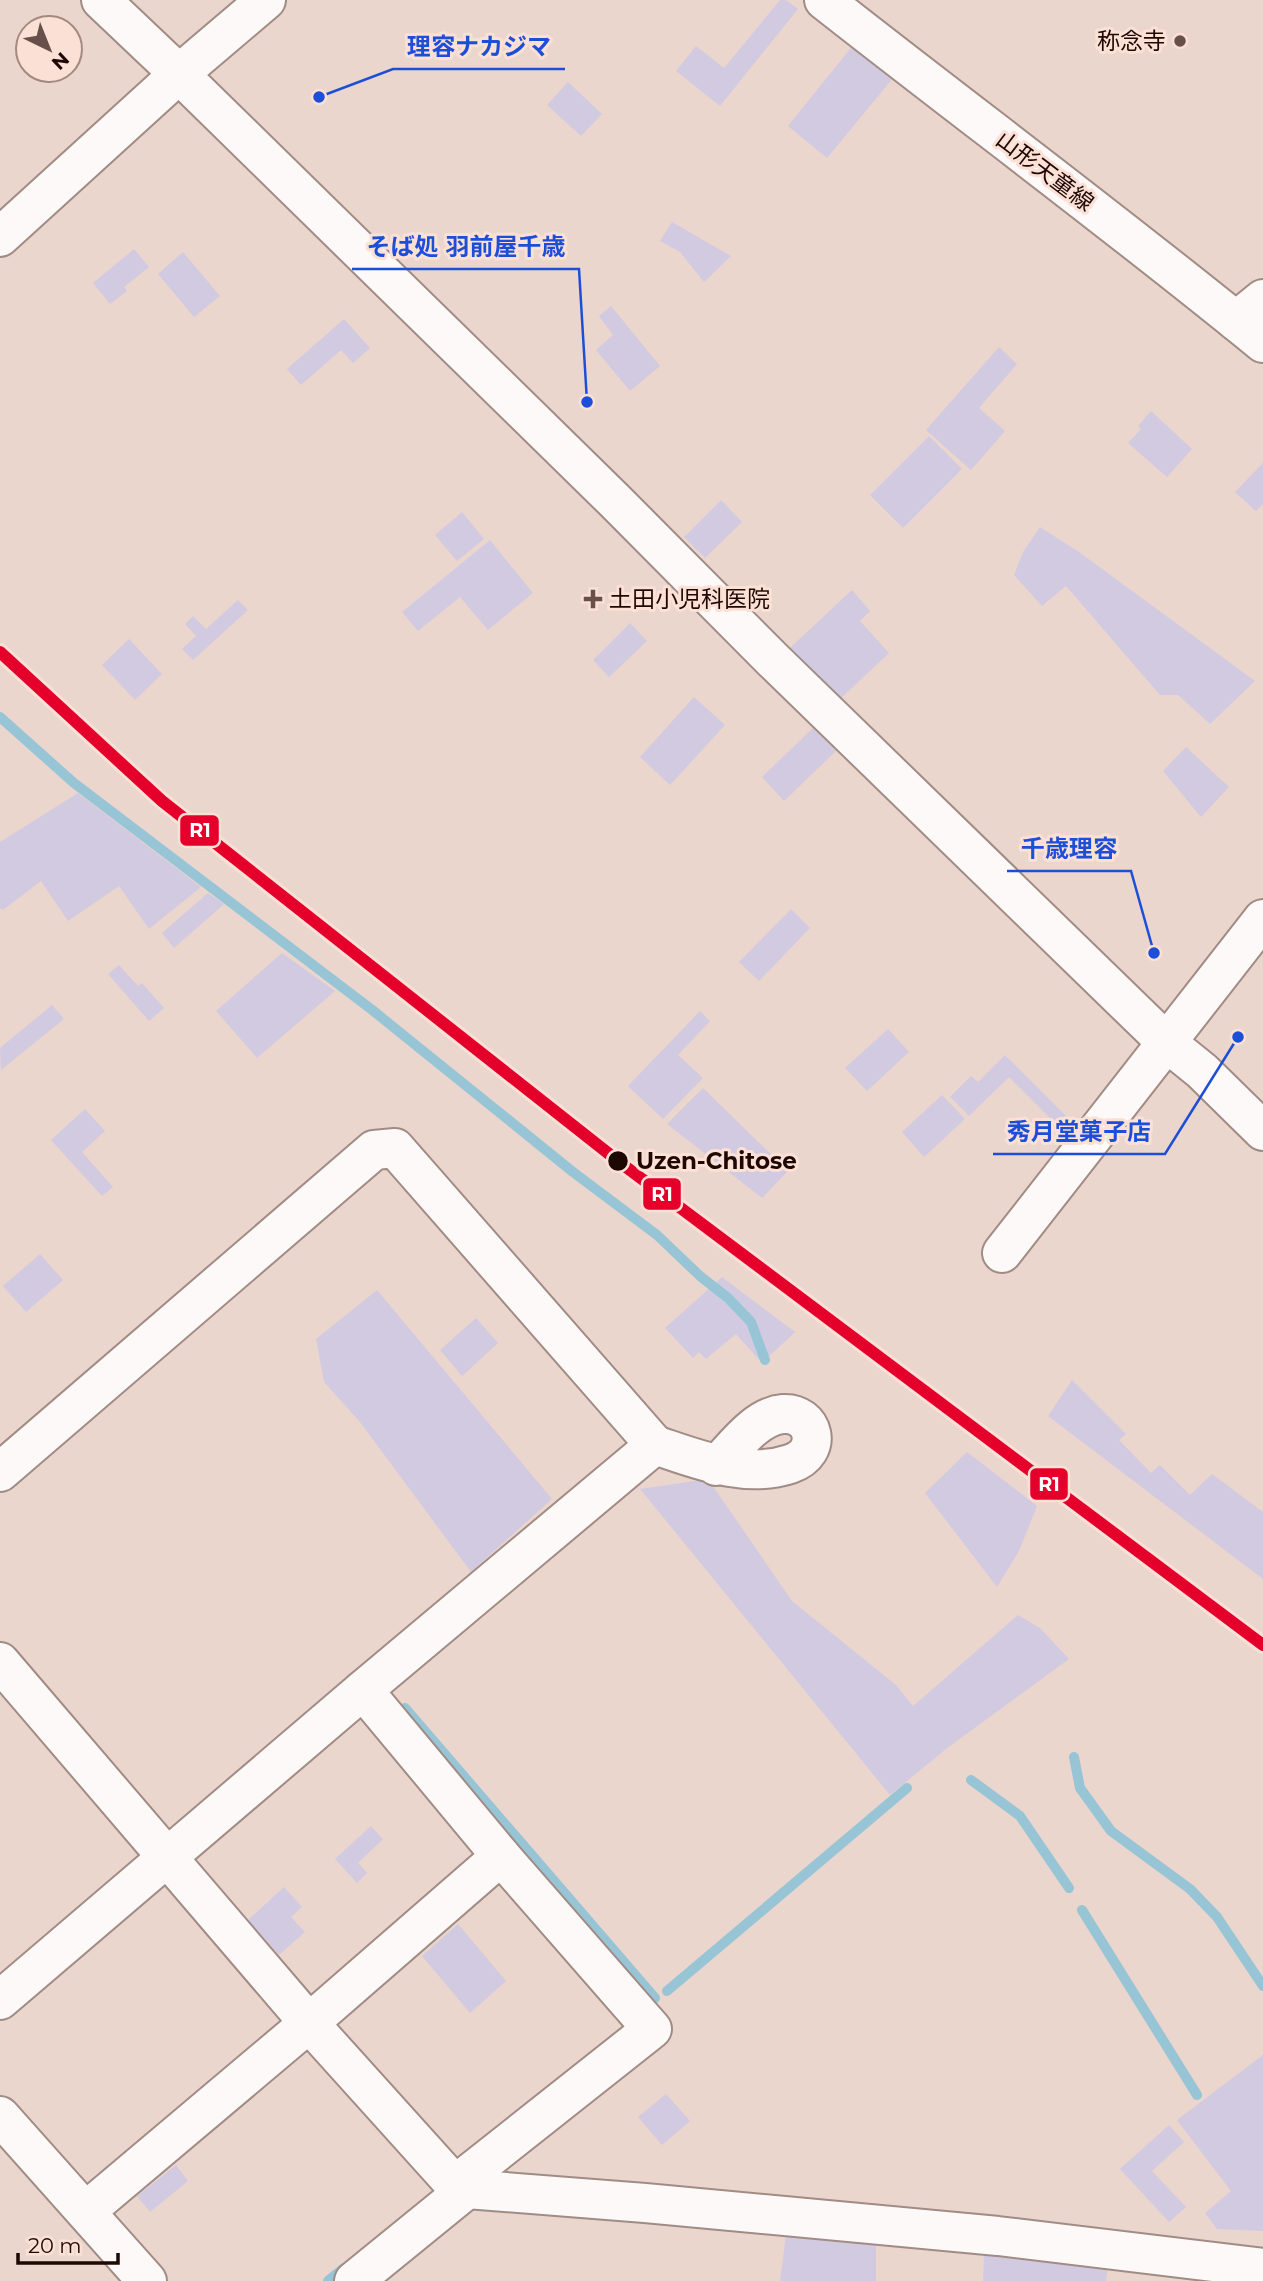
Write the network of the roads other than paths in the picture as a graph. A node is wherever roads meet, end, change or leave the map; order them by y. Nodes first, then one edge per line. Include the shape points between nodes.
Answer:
1 (101, 0) edge
2 (266, 0) edge
3 (824, 0) edge
4 (179, 74) junction
5 (0, 237) edge
6 (1254, 321) edge
7 (1263, 919) edge
8 (1166, 1042) junction
9 (1263, 1131) edge
10 (1002, 1253) dead end
11 (655, 1445) junction
12 (716, 1466) dead end
13 (0, 1472) edge
14 (0, 1662) edge
15 (363, 1690) junction
16 (501, 1856) junction
17 (168, 1858) junction
18 (0, 2000) edge
19 (309, 2023) junction
20 (0, 2116) edge
21 (461, 2187) junction
22 (86, 2211) junction
23 (1263, 2269) edge
24 (147, 2281) edge
25 (354, 2281) edge

1 - 4 street
2 - 4 street
3 - 6 street, 山形天童線 via 1142,244
4 - 5 street
4 - 8 street
7 - 8 street
8 - 9 street
8 - 10 street
11 - 12 street
11 - 13 street via 395,1148 374,1150
11 - 15 street
14 - 17 street
15 - 16 street
15 - 17 street
16 - 19 street
16 - 21 street via 652,2029
17 - 18 street
17 - 19 street
19 - 21 street
19 - 22 street
20 - 22 street
21 - 23 street via 998,2236
21 - 25 street
22 - 24 street

